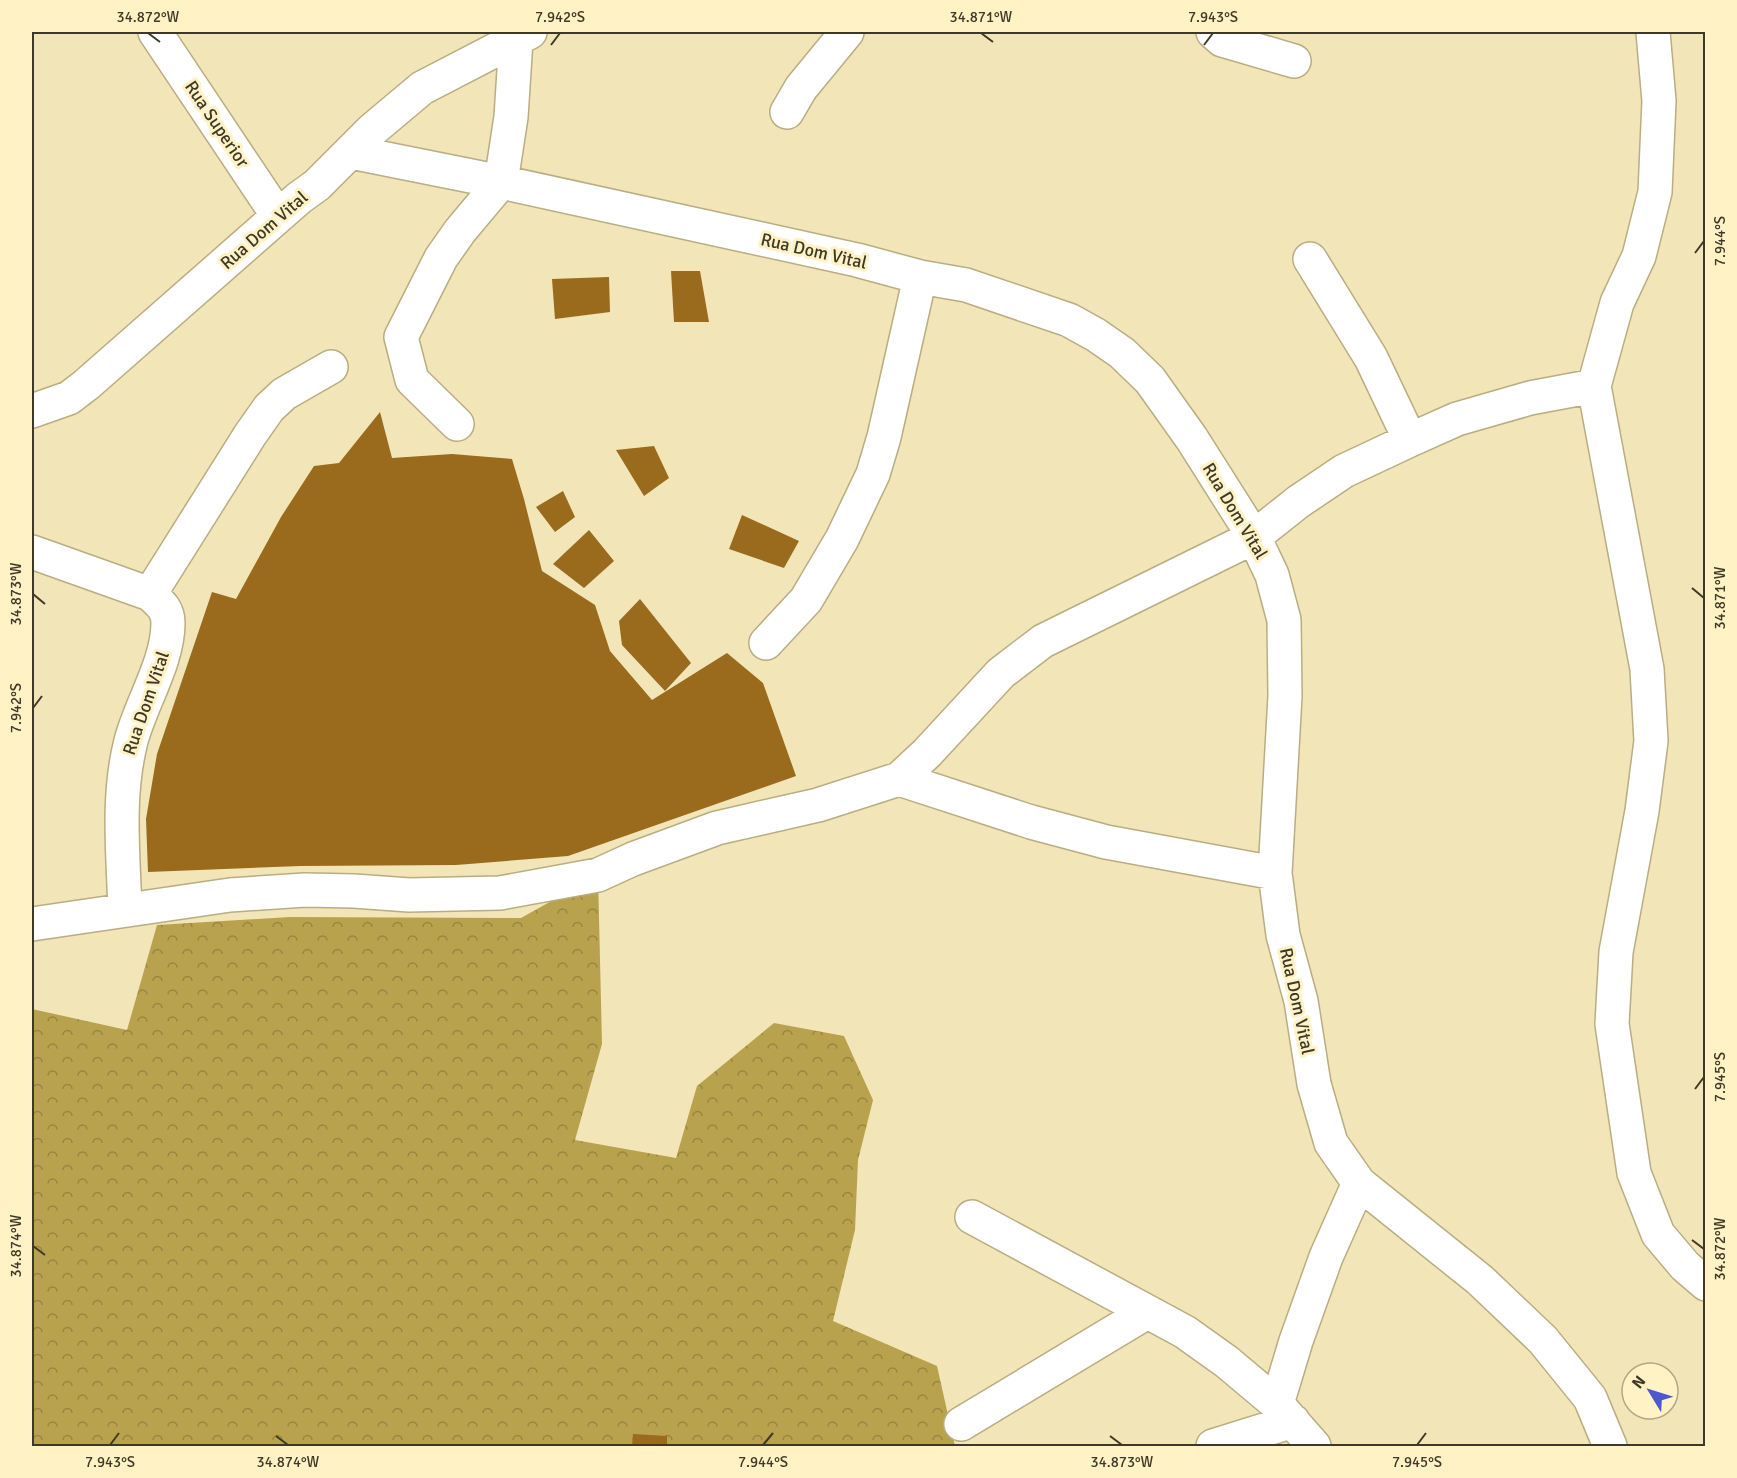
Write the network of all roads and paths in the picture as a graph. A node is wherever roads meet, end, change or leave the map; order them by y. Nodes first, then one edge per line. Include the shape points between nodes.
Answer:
1 (155, 32) edge
2 (847, 32) edge
3 (1213, 32) edge
4 (1653, 32) edge
5 (523, 36) edge
6 (1294, 61) dead end
7 (787, 112) dead end
8 (351, 152) junction
9 (501, 182) junction
10 (278, 216) junction
11 (1310, 259) dead end
12 (920, 277) junction
13 (332, 367) dead end
14 (1594, 386) junction
15 (32, 411) edge
16 (457, 424) dead end
17 (1410, 441) junction
18 (1254, 537) junction
19 (32, 552) edge
20 (150, 594) junction
21 (766, 643) dead end
22 (900, 779) junction
23 (1275, 873) junction
24 (125, 909) junction
25 (32, 924) edge
26 (1359, 1183) junction
27 (972, 1217) dead end
28 (1706, 1284) edge
29 (1147, 1312) junction
30 (1285, 1413) junction
31 (961, 1424) dead end
32 (1213, 1446) edge
33 (1314, 1446) edge
34 (1610, 1446) edge

1 - 10 street, Rua Superior
2 - 7 street via 801,88
3 - 6 street via 1222,40
4 - 14 street via 1659,101 1654,192 1639,256 1617,303
5 - 8 street, Rua Dom Vital via 422,88 372,129
5 - 9 street
8 - 9 street, Rua Dom Vital
8 - 10 street, Rua Dom Vital
9 - 12 street, Rua Dom Vital
9 - 16 street via 441,258 401,337 411,380
10 - 15 street, Rua Dom Vital via 86,385 69,398
11 - 17 street via 1371,358
12 - 18 street, Rua Dom Vital via 966,285 1069,320 1122,353 1150,380
12 - 21 street via 873,474 842,539 806,600
13 - 20 street via 284,394 269,408
14 - 17 street via 1530,398 1457,419
14 - 28 street via 1647,669 1651,741 1616,952 1612,1024 1634,1173 1658,1234
17 - 18 street via 1344,471
18 - 22 street via 1043,641 1001,673
18 - 23 street, Rua Dom Vital via 1272,575 1284,620 1285,696
19 - 20 street
20 - 24 street, Rua Dom Vital via 164,607 168,623 166,644 125,769
22 - 23 street via 1106,842
22 - 24 street via 818,805 717,828 597,875 500,893 409,895 305,890
23 - 26 street, Rua Dom Vital via 1283,935 1301,1001 1314,1084 1331,1143
24 - 25 street
26 - 30 street via 1326,1257 1296,1341
26 - 34 street, Rua Dom Vital via 1480,1280 1543,1340 1590,1398
27 - 29 street
29 - 30 street via 1185,1332 1218,1356
29 - 31 street
30 - 32 street
30 - 33 street

